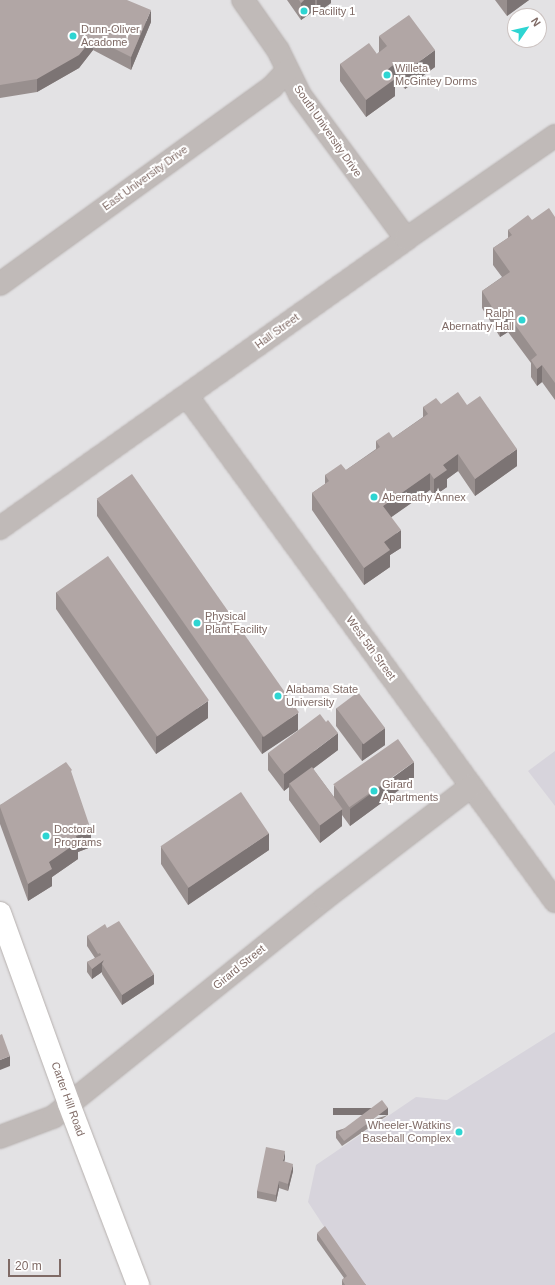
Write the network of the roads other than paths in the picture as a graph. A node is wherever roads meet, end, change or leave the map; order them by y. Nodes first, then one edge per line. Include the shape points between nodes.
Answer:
1 (243, 0) edge
2 (288, 70) junction
3 (555, 136) edge
4 (406, 239) junction
5 (0, 284) edge
6 (187, 396) junction
7 (0, 528) edge
8 (471, 786) junction
9 (555, 901) edge
10 (0, 913) edge
11 (69, 1104) junction
12 (0, 1136) edge
13 (138, 1285) edge

1 - 2 street, South University Drive via 278,50
2 - 4 street, South University Drive via 300,95
2 - 5 street, East University Drive via 272,87
3 - 4 street, Hall Street
4 - 6 street, Hall Street
6 - 7 street, Hall Street
6 - 8 street, West 5th Street
8 - 9 street, West 5th Street
8 - 11 street, Girard Street via 324,899
10 - 11 main road, Carter Hill Road
11 - 12 street, Girard Street via 53,1117
11 - 13 main road, Carter Hill Road

